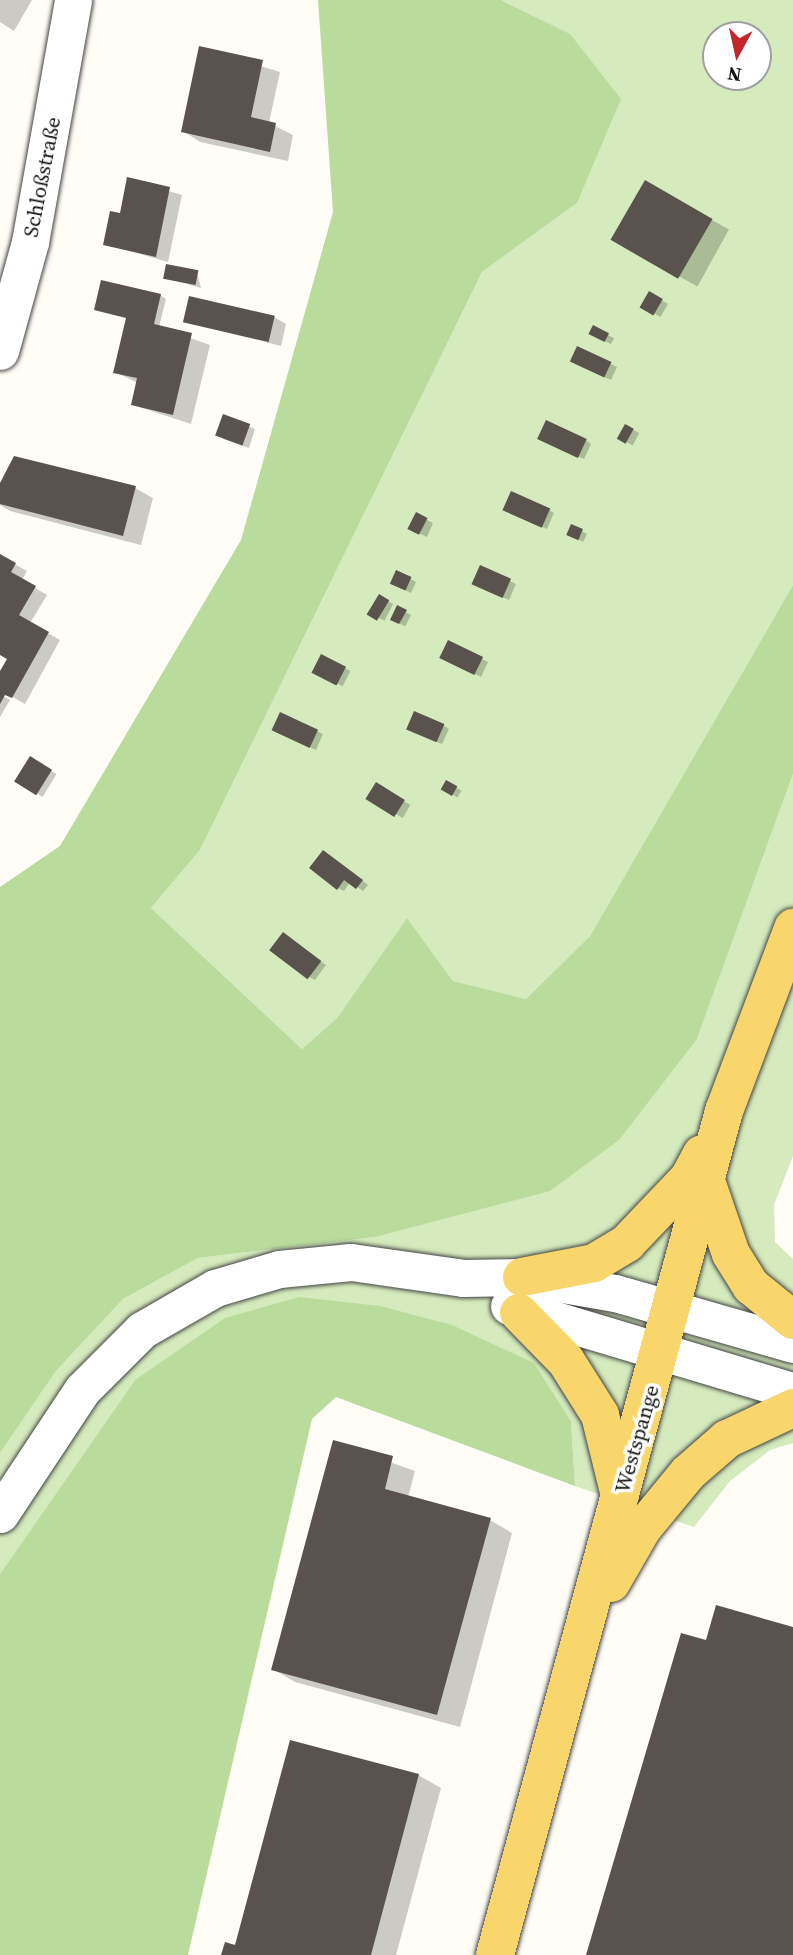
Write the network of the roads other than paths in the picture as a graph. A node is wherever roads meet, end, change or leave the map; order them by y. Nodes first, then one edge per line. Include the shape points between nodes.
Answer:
1 (73, 0) edge
2 (0, 351) edge
3 (793, 928) edge
4 (724, 1111) junction
5 (706, 1180) junction
6 (521, 1295) junction
7 (672, 1309) junction
8 (793, 1320) edge
9 (793, 1344) edge
10 (660, 1353) junction
11 (793, 1391) edge
12 (793, 1408) edge
13 (620, 1498) junction
14 (0, 1514) edge
15 (586, 1628) junction
16 (495, 1955) edge

1 - 2 street, Schloßstraße via 30,242
3 - 4 main road, Westspange
4 - 5 main road, Westspange
4 - 6 main road via 689,1178 650,1225 594,1263
5 - 7 main road, Westspange
5 - 8 main road via 730,1254 751,1286
6 - 7 street
6 - 10 street
6 - 13 main road via 594,1405
6 - 14 street via 463,1278 351,1262 279,1269 215,1288 142,1330 82,1390
7 - 9 street
7 - 10 main road, Westspange
10 - 11 street
10 - 13 main road, Westspange
12 - 15 main road via 727,1439 688,1473 642,1529
13 - 15 main road, Westspange
15 - 16 main road, Westspange

